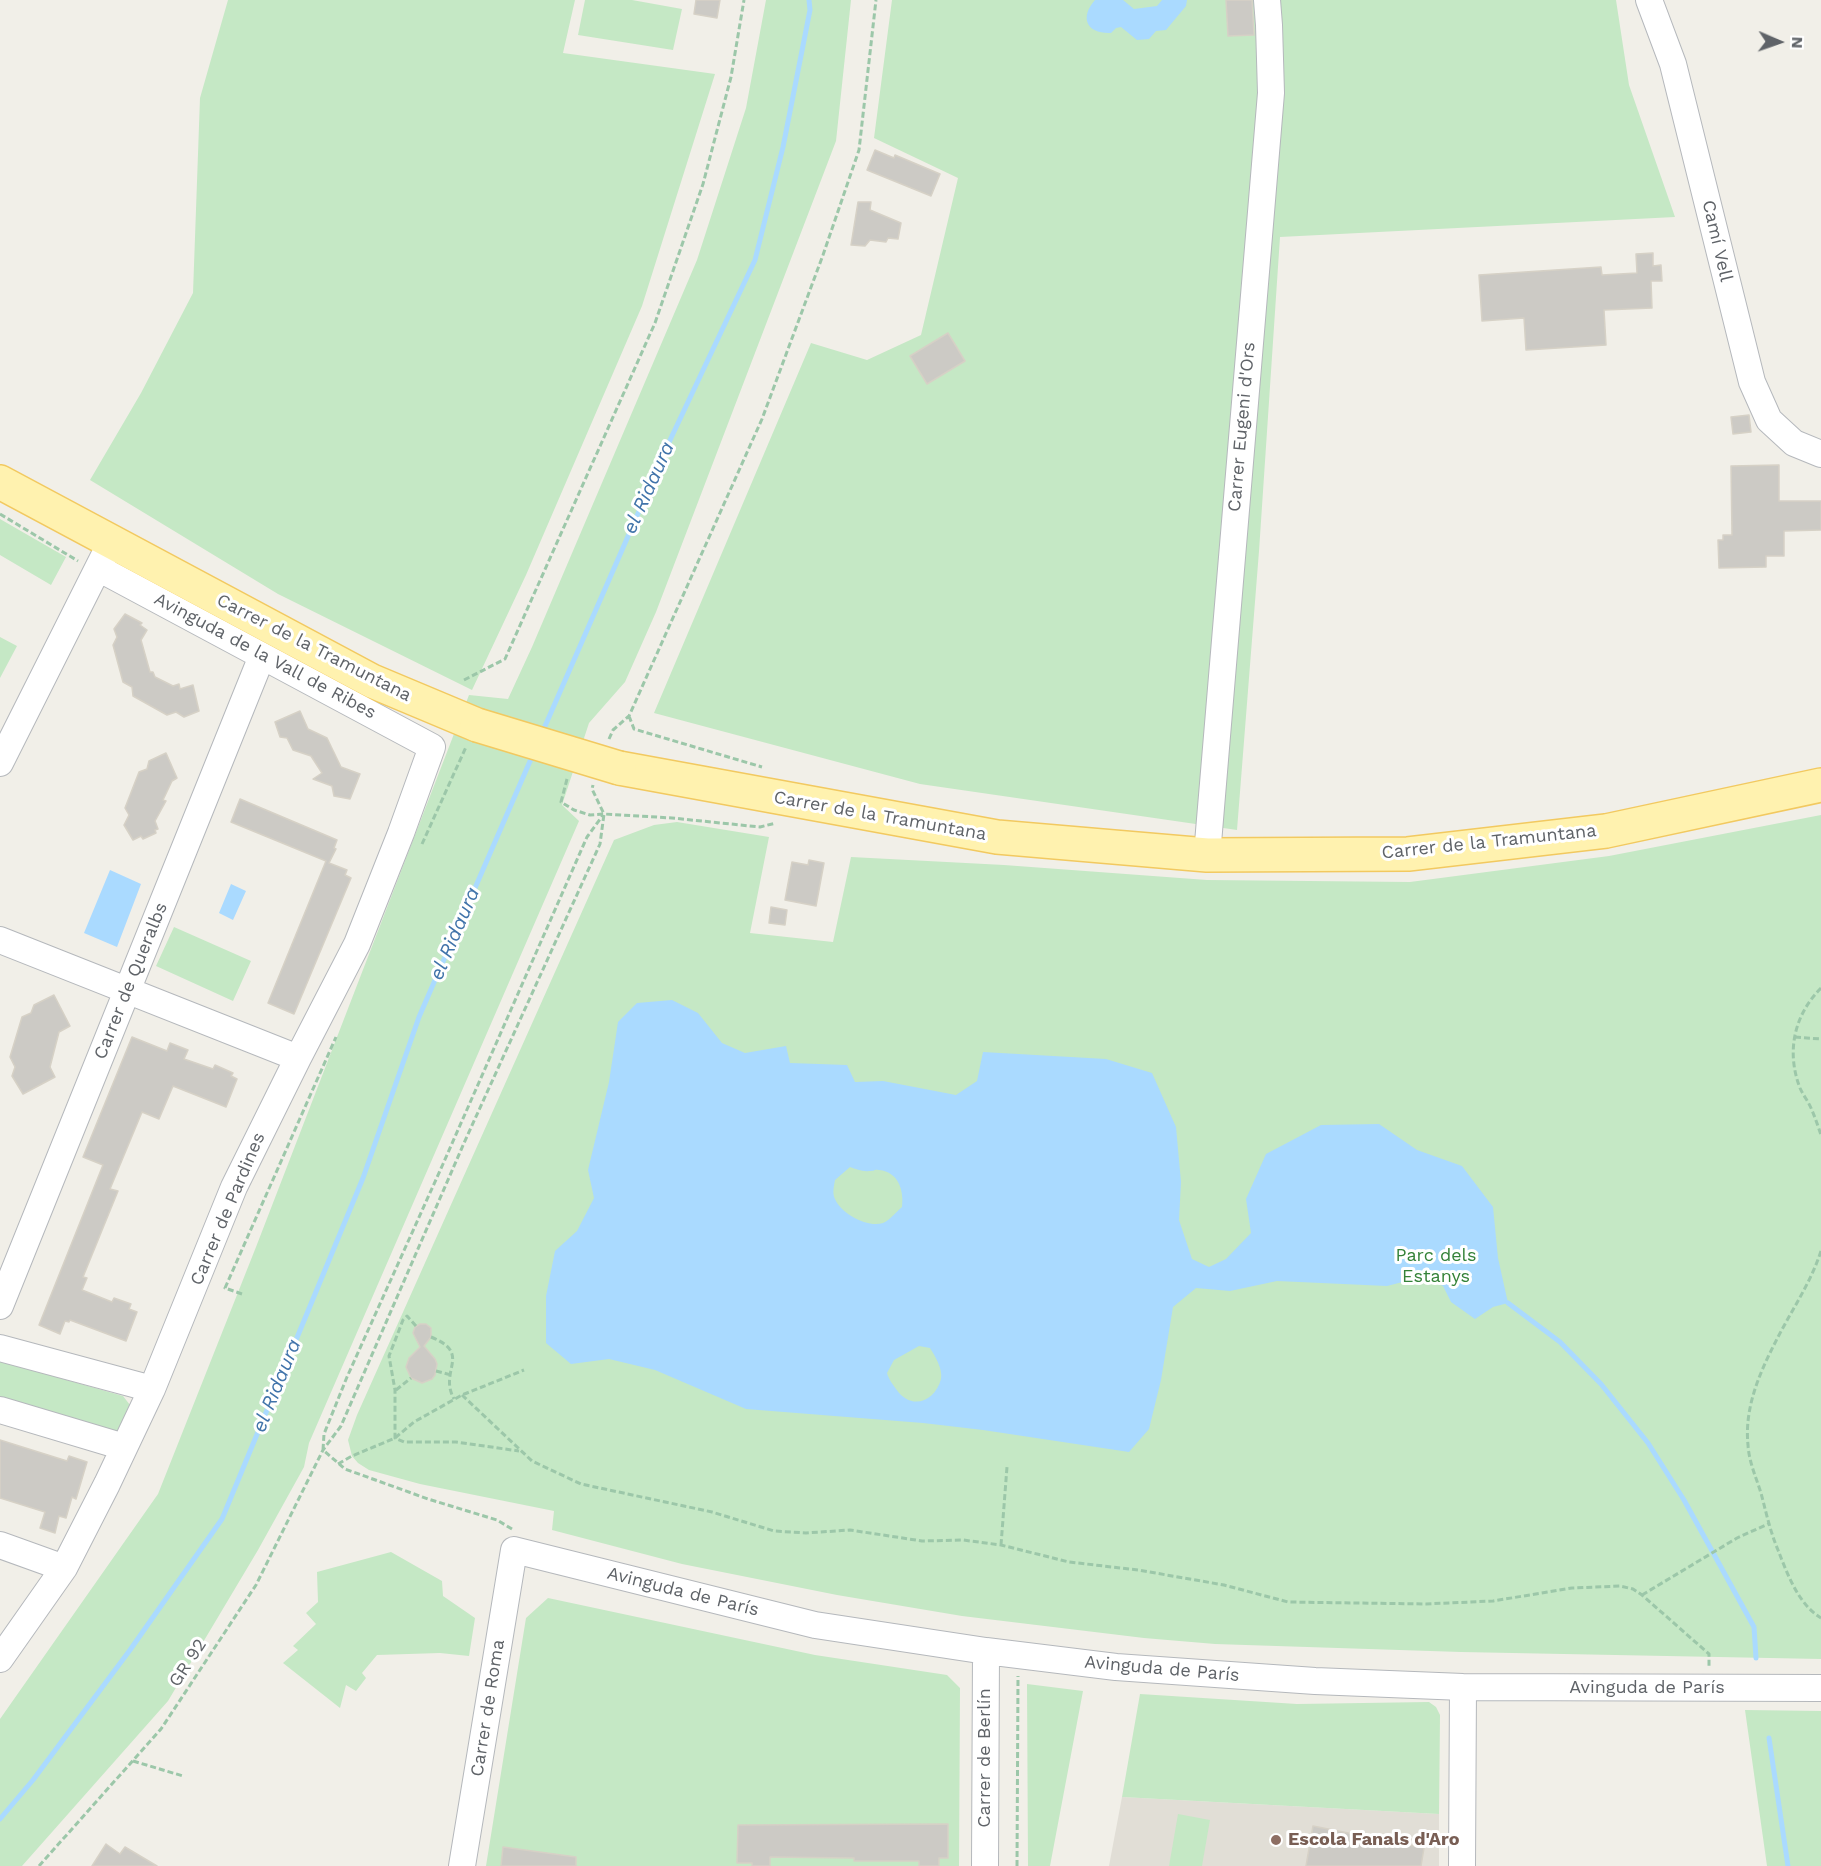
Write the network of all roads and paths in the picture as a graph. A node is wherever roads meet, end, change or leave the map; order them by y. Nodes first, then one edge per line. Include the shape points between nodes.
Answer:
1 (744, 0) edge
2 (876, 0) edge
3 (1266, 0) edge
4 (1649, 0) edge
5 (1821, 454) edge
6 (0, 482) edge
7 (0, 514) edge
8 (101, 562) junction
9 (262, 656) junction
10 (464, 680) dead end
11 (629, 716) dead end
12 (432, 747) joint
13 (0, 763) edge
14 (457, 765) dead end
15 (567, 779) dead end
16 (1821, 785) edge
17 (604, 814) junction
18 (418, 852) dead end
19 (1207, 855) junction
20 (0, 940) edge
21 (1821, 987) edge
22 (127, 990) junction
23 (337, 1034) dead end
24 (1795, 1037) junction
25 (1821, 1039) edge
26 (298, 1058) junction
27 (1821, 1135) edge
28 (1821, 1251) edge
29 (242, 1294) dead end
30 (0, 1306) edge
31 (416, 1326) dead end
32 (431, 1337) dead end
33 (0, 1348) edge
34 (524, 1370) dead end
35 (436, 1371) dead end
36 (450, 1375) junction
37 (411, 1378) dead end
38 (152, 1389) junction
39 (395, 1390) junction
40 (462, 1395) junction
41 (454, 1399) junction
42 (0, 1410) edge
43 (395, 1438) junction
44 (124, 1447) junction
45 (323, 1450) junction
46 (521, 1451) junction
47 (338, 1464) junction
48 (1007, 1467) dead end
49 (1768, 1524) junction
50 (0, 1545) edge
51 (1001, 1545) junction
52 (514, 1550) junction
53 (64, 1568) junction
54 (1642, 1595) junction
55 (1821, 1618) edge
56 (986, 1651) junction
57 (1021, 1655) junction
58 (1710, 1657) dead end
59 (0, 1659) edge
60 (1462, 1687) junction
61 (1821, 1688) edge
62 (133, 1761) junction
63 (183, 1776) dead end
64 (39, 1866) edge
65 (462, 1866) edge
66 (985, 1866) edge
67 (1017, 1866) edge
68 (1462, 1866) edge

1 - 10 path via 731,76 703,184 655,323 505,659
2 - 11 path via 859,150 823,255 762,419
3 - 19 street, Carrer Eugeni d'Ors via 1271,93
4 - 5 street, Camí Vell via 1673,63 1752,382 1769,420 1794,443
6 - 8 main road, Carrer de la Tramuntana
7 - 8 path via 80,562
8 - 9 street, Avinguda de la Vall de Ribes
8 - 13 street
8 - 19 main road, Carrer de la Tramuntana, bridge via 477,725 619,768 997,837
9 - 12 street, Avinguda de la Vall de Ribes
9 - 22 street, Carrer de Queralbs
12 - 26 street, Carrer de Pardines via 357,944
14 - 18 path
15 - 17 path via 561,802 590,815
16 - 19 main road, Carrer de la Tramuntana via 1606,831 1408,854
17 - 45 path via 587,837 347,1377 324,1434
17 - 45 path via 600,844 464,1143 358,1390 341,1426
20 - 22 street
21 - 24 path via 1798,1019
22 - 26 street
22 - 30 street, Carrer de Queralbs
23 - 29 path via 225,1288
24 - 25 path
24 - 27 path via 1793,1066
26 - 38 street, Carrer de Pardines via 234,1187
28 - 49 path via 1816,1269 1778,1336 1752,1394 1748,1445
31 - 39 path via 407,1316 403,1320 389,1356
32 - 36 path via 450,1347
33 - 38 street
34 - 40 path
35 - 36 path
36 - 41 path via 449,1391
37 - 39 path
38 - 44 street, Carrer de Pardines
39 - 43 path
40 - 41 path
40 - 46 path
41 - 43 path
42 - 44 street
43 - 46 path via 404,1442 456,1442
43 - 47 path
44 - 53 street, Carrer de Pardines
45 - 47 path
45 - 62 path, GR 92 via 256,1585 161,1729
46 - 51 path via 532,1461 581,1484 712,1512 774,1532 850,1530 922,1541 963,1540
47 - 52 path via 407,1492 497,1520 516,1531
48 - 51 path
49 - 54 path via 1737,1538
49 - 55 path via 1789,1577 1804,1603
50 - 53 street
51 - 54 path via 1069,1562 1224,1585 1288,1602 1493,1601 1572,1588 1620,1586
52 - 56 street, Avinguda de París via 815,1625
52 - 65 street, Carrer de Roma
53 - 59 street, Carrer de Pardines
54 - 58 path
56 - 57 street, Avinguda de París
56 - 66 street, Carrer de Berlín
57 - 60 street, Avinguda de París via 1128,1668
57 - 67 path via 1017,1683
60 - 61 street, Avinguda de París
60 - 68 street
62 - 63 path
62 - 64 path, GR 92

